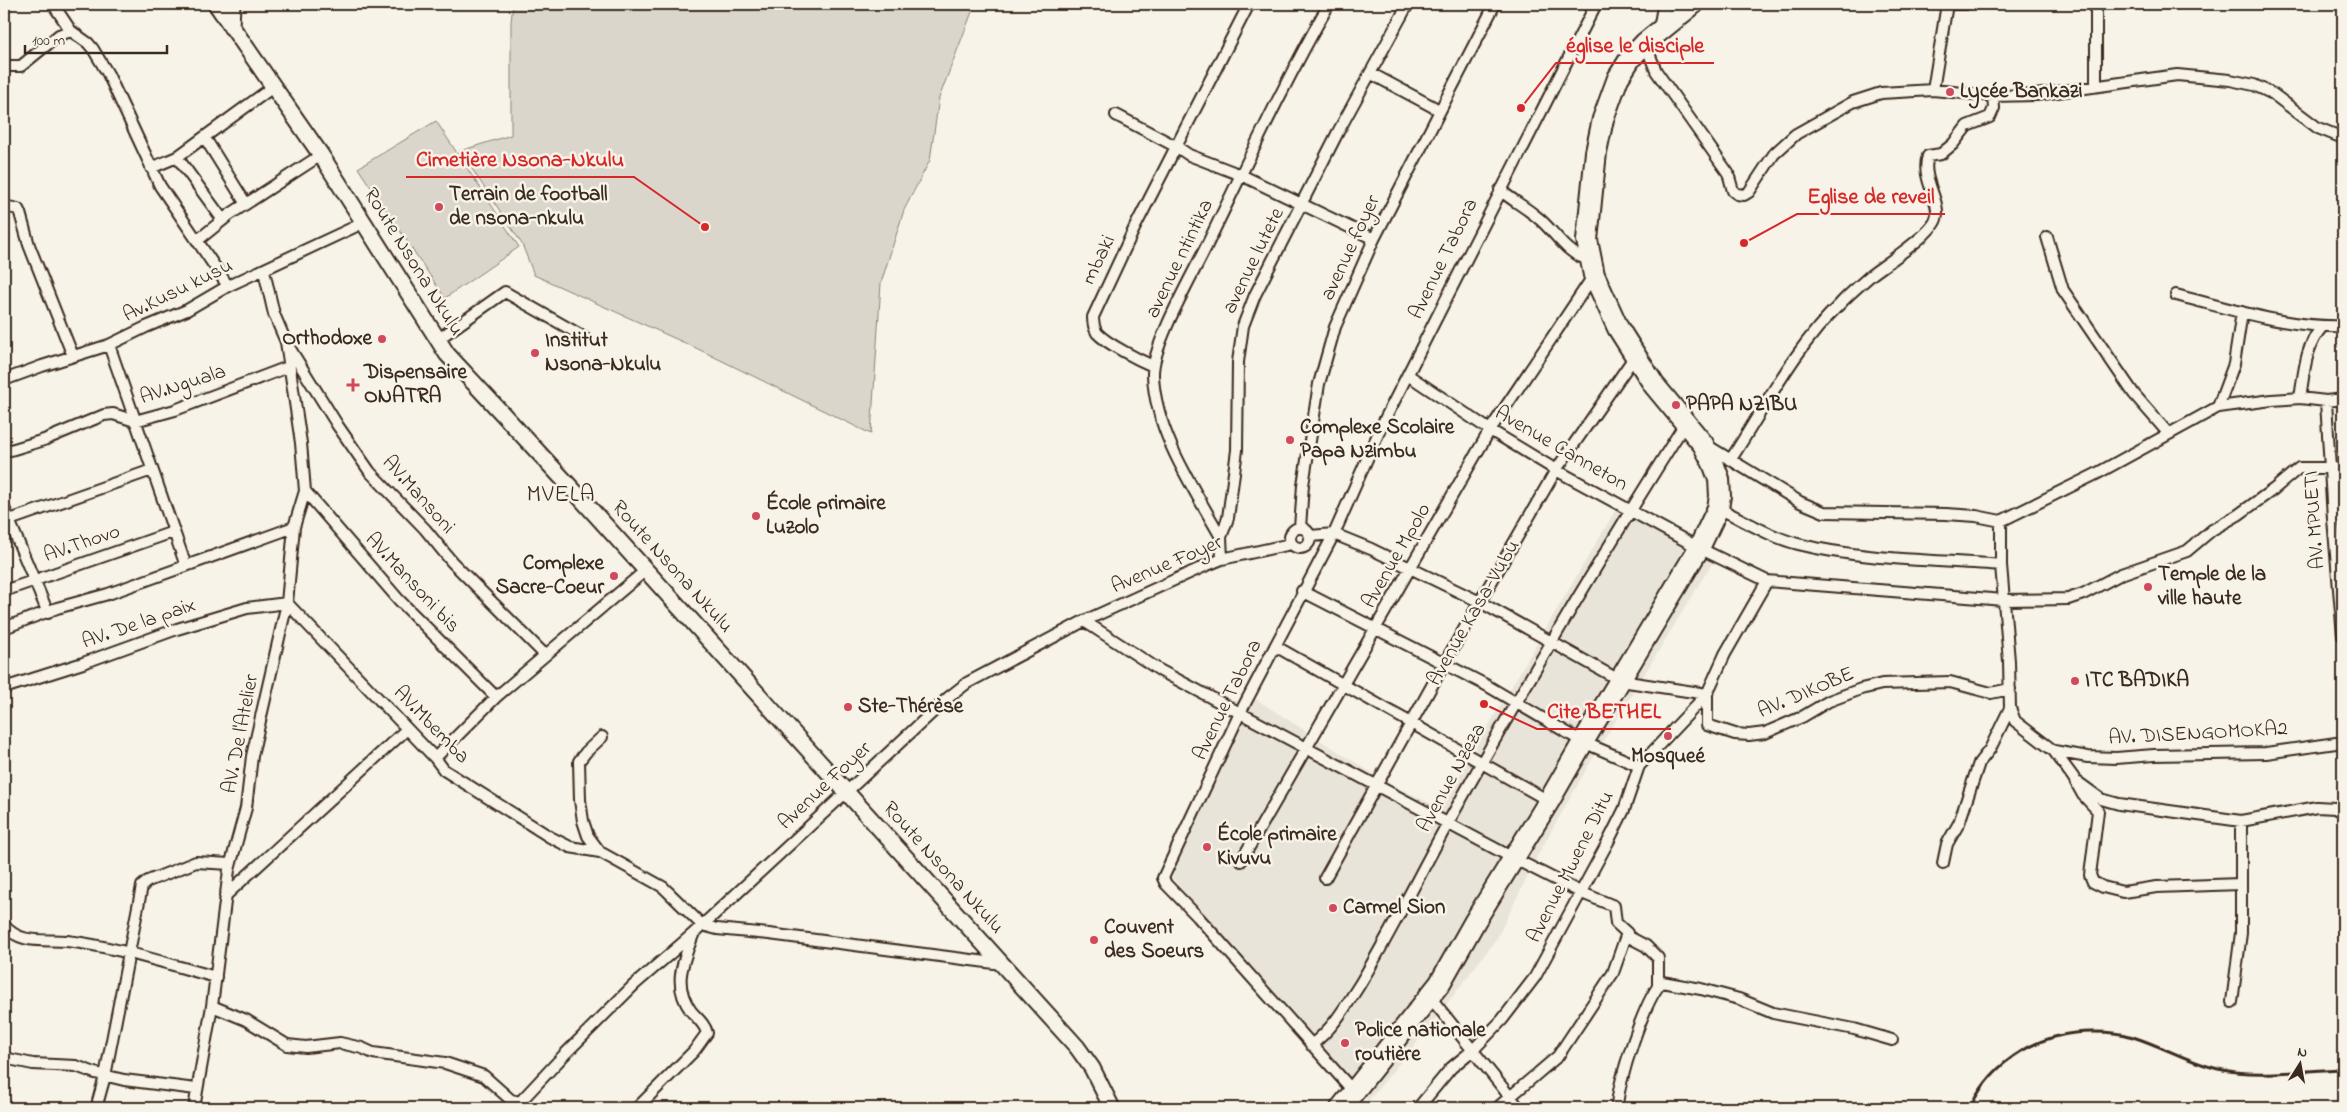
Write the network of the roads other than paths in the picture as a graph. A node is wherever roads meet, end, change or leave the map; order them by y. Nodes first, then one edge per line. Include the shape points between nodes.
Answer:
1 (53, 4) edge
2 (216, 4) edge
3 (1249, 4) edge
4 (1328, 4) edge
5 (1408, 4) edge
6 (1495, 4) edge
7 (1596, 4) edge
8 (1666, 4) edge
9 (1693, 4) edge
10 (1947, 4) edge
11 (1952, 4) edge
12 (1966, 4) edge
13 (2096, 4) edge
14 (230, 5) edge
15 (231, 27) junction
16 (71, 31) junction
17 (1652, 38) junction
18 (4, 66) edge
19 (1370, 73) junction
20 (2096, 85) junction
21 (273, 87) junction
22 (1933, 90) junction
23 (1993, 96) junction
24 (1439, 110) junction
25 (1116, 114) dead end
26 (205, 138) junction
27 (2343, 138) edge
28 (1177, 147) junction
29 (321, 155) junction
30 (177, 157) junction
31 (151, 168) junction
32 (1241, 175) junction
33 (1500, 190) junction
34 (246, 204) junction
35 (1303, 204) junction
36 (4, 206) edge
37 (223, 220) junction
38 (364, 223) junction
39 (2047, 237) dead end
40 (1374, 239) junction
41 (198, 240) junction
42 (1591, 265) junction
43 (264, 271) junction
44 (228, 286) junction
45 (2176, 295) dead end
46 (2242, 312) junction
47 (2343, 326) edge
48 (2322, 327) junction
49 (584, 337) dead end
50 (438, 340) junction
51 (286, 342) junction
52 (109, 345) junction
53 (73, 356) junction
54 (1635, 356) junction
55 (1153, 366) junction
56 (288, 367) junction
57 (1408, 375) junction
58 (4, 380) edge
59 (2300, 398) junction
60 (2343, 399) edge
61 (2326, 401) junction
62 (2218, 407) junction
63 (135, 421) junction
64 (1686, 422) junction
65 (1490, 430) junction
66 (2168, 433) junction
67 (1703, 444) junction
68 (4, 452) edge
69 (1731, 459) junction
70 (2330, 467) junction
71 (2343, 468) edge
72 (152, 470) junction
73 (1556, 470) junction
74 (304, 491) junction
75 (4, 508) edge
76 (1718, 508) junction
77 (1629, 511) junction
78 (2001, 521) junction
79 (6, 522) edge
80 (294, 527) junction
81 (1300, 528) junction
82 (173, 532) junction
83 (1334, 534) junction
84 (1310, 536) junction
85 (1221, 537) junction
86 (1291, 544) junction
87 (1699, 548) junction
88 (1222, 559) junction
89 (2001, 565) junction
90 (186, 566) junction
91 (1412, 568) junction
92 (646, 570) junction
93 (1767, 580) junction
94 (33, 581) junction
95 (4, 591) edge
96 (1302, 591) junction
97 (2004, 600) junction
98 (1480, 602) junction
99 (287, 603) junction
100 (48, 613) junction
101 (1084, 621) junction
102 (4, 628) edge
103 (1377, 629) junction
104 (2343, 636) edge
105 (1552, 642) junction
106 (1275, 646) junction
107 (546, 655) junction
108 (1444, 664) junction
109 (1621, 681) junction
110 (1345, 684) junction
111 (4, 688) edge
112 (2010, 690) junction
113 (1708, 694) junction
114 (496, 697) junction
115 (1516, 703) junction
116 (2010, 708) junction
117 (1240, 713) junction
118 (1412, 722) junction
119 (407, 729) junction
120 (602, 737) dead end
121 (1582, 742) junction
122 (2343, 742) edge
123 (1307, 748) junction
124 (2054, 751) junction
125 (435, 758) junction
126 (1483, 762) junction
127 (1639, 766) junction
128 (2073, 777) junction
129 (1376, 785) junction
130 (845, 791) junction
131 (1549, 801) junction
132 (2343, 812) edge
133 (2241, 821) junction
134 (1448, 823) junction
135 (600, 852) junction
136 (1513, 858) junction
137 (1241, 861) dead end
138 (1943, 862) dead end
139 (230, 864) junction
140 (1325, 878) dead end
141 (2240, 884) junction
142 (1582, 893) junction
143 (225, 896) junction
144 (4, 925) edge
145 (702, 925) junction
146 (694, 933) junction
147 (1626, 938) junction
148 (130, 953) junction
149 (1003, 965) junction
150 (216, 977) junction
151 (1658, 986) junction
152 (1430, 997) junction
153 (2232, 1002) dead end
154 (212, 1006) junction
155 (1892, 1040) dead end
156 (1310, 1045) junction
157 (1474, 1049) junction
158 (4, 1058) edge
159 (105, 1076) junction
160 (196, 1089) junction
161 (1354, 1092) junction
162 (1511, 1096) junction
163 (100, 1108) edge
164 (194, 1108) edge
165 (637, 1108) edge
166 (1112, 1108) edge
167 (1341, 1108) edge
168 (1418, 1108) edge
169 (1497, 1108) edge
170 (1519, 1108) edge
171 (1617, 1108) edge

1 - 16 street
2 - 15 street, Route Nsona Nkulu
3 - 28 street
4 - 32 street, avenue ntintika
5 - 19 street, avenue lutete
6 - 24 street, avenue foyer
7 - 33 street, Avenue Tabora
8 - 17 street
9 - 17 highway
10 - 22 street
11 - 12 street
13 - 20 street
14 - 15 street
15 - 21 street, Route Nsona Nkulu
16 - 18 street via 59,35 22,66
16 - 31 street via 88,42 108,74
17 - 22 street via 1656,72 1728,173 1737,194 1749,192 1774,154 1796,134 1824,117 1880,93
17 - 42 highway via 1630,59 1618,78 1602,119 1588,219
19 - 24 street
19 - 35 street, avenue lutete
20 - 23 street via 2036,95
20 - 27 street via 2177,75 2254,85 2273,94 2318,128
21 - 26 street
21 - 29 street, Route Nsona Nkulu
22 - 23 street
23 - 69 street via 1993,114 1967,126 1941,154 1928,156 1928,183 1937,211 1935,221 1820,324
24 - 40 street, avenue foyer
25 - 28 street
26 - 30 street
26 - 34 street
28 - 32 street via 1189,155
28 - 55 street, mbaki via 1093,317 1094,326 1104,338
29 - 34 street
29 - 38 street, Route Nsona Nkulu
30 - 31 street
30 - 37 street
31 - 41 street
32 - 35 street
32 - 55 street, avenue ntintika via 1171,318
33 - 42 street via 1540,219
33 - 57 street, Avenue Tabora
34 - 37 street
35 - 40 street
35 - 85 street, avenue lutete via 1242,326 1237,450 1228,518
36 - 53 street via 18,209 20,213 29,245
37 - 41 street
38 - 43 street, Av.Kusu kusu
38 - 50 street, Route Nsona Nkulu
39 - 66 street via 2064,290 2134,394
40 - 81 street, avenue foyer via 1335,327 1319,384 1303,485
41 - 44 street
42 - 54 highway via 1618,328
42 - 65 street, Avenue Mpolo
43 - 44 street, Av.Kusu kusu
43 - 51 street via 274,314
44 - 52 street, Av.Kusu kusu via 187,310
45 - 46 street
46 - 48 street
46 - 62 street via 2234,364
47 - 48 street
48 - 59 street via 2313,336
49 - 50 street via 505,292
50 - 92 street, Route Nsona Nkulu via 452,360
51 - 56 street, AV. De l'Atelier
51 - 107 street, AV.Mansoni via 370,472 452,562
52 - 53 street, Av.Kusu kusu
52 - 63 street
53 - 58 street, Av.Kusu kusu
54 - 64 highway via 1654,385
54 - 73 street, Avenue Kasa-Vubu
55 - 85 street, avenue ntintika via 1162,424 1182,470
56 - 63 street, AV.Nguala
56 - 74 street, AV. De l'Atelier via 301,443
57 - 65 street, Avenue Canneton
57 - 83 street, Avenue Tabora
59 - 61 street
59 - 62 street
60 - 61 street
61 - 70 street, AV. MPUETI
62 - 66 street
63 - 68 street, AV.Nguala via 113,414 104,415 44,440
63 - 72 street
64 - 67 highway
64 - 77 street, Avenue Nzeza
65 - 73 street, Avenue Canneton
65 - 91 street, Avenue Mpolo
66 - 78 street via 2096,474
67 - 69 street
67 - 76 highway via 1719,479
69 - 78 street via 1793,498 1824,512 1946,514
70 - 71 street
70 - 97 street via 2299,468 2188,551 2121,574 2076,597
70 - 104 street, AV. MPUETI
72 - 79 street
72 - 82 street
73 - 77 street, Avenue Canneton
73 - 98 street, Avenue Kasa-Vubu
74 - 80 street, AV. De l'Atelier
74 - 114 street, AV.Mansoni bis via 399,600
75 - 79 street
76 - 87 highway
76 - 89 street via 1799,544 1872,555
77 - 87 street, Avenue Canneton
77 - 105 street, Avenue Nzeza
78 - 89 street
79 - 94 street
80 - 90 street
80 - 99 street, AV. De l'Atelier
81 - 84 street
81 - 86 street via 1291,533
82 - 90 street
82 - 94 street, AV.Thovo
83 - 84 street
83 - 91 street
83 - 96 street, Avenue Tabora
84 - 86 street via 1304,548
85 - 88 street, avenue lutete
86 - 88 street, Avenue Foyer
87 - 93 street, Avenue Canneton
87 - 109 highway
88 - 101 street, Avenue Foyer
89 - 97 street
90 - 100 street
91 - 98 street
91 - 103 street, Avenue Mpolo
92 - 107 street
92 - 130 street, Route Nsona Nkulu
93 - 97 street
93 - 113 street via 1724,654
94 - 95 street, AV.Thovo
94 - 100 street
96 - 103 street
96 - 106 street, Avenue Tabora
97 - 112 street
98 - 105 street
98 - 108 street, Avenue Kasa-Vubu
99 - 111 street, AV. De la paix via 247,608 177,628
99 - 119 street, AV.Mbemba
99 - 139 street, AV. De l'Atelier via 252,756 246,808
100 - 102 street
101 - 117 street via 1161,671
101 - 130 street, Avenue Foyer via 967,683
103 - 108 street
103 - 110 street, Avenue Mpolo
105 - 109 street
105 - 115 street, Avenue Nzeza
106 - 110 street
106 - 117 street, Avenue Tabora
107 - 114 street
108 - 115 street
108 - 118 street, Avenue Kasa-Vubu
109 - 113 street
109 - 121 highway
110 - 118 street
110 - 123 street, Avenue Mpolo
112 - 113 street, AV. DIKOBE via 1990,693 1950,682 1882,684 1829,701 1781,727 1749,735 1724,732 1707,725
112 - 116 street
113 - 127 street
114 - 125 street
115 - 121 street
115 - 126 street, Avenue Nzeza
116 - 124 street via 2016,721
116 - 138 street via 1990,749 1979,763
117 - 123 street
117 - 156 street, Avenue Tabora via 1164,875 1166,884
118 - 126 street
118 - 129 street, Avenue Kasa-Vubu
119 - 125 street, AV.Mbemba
119 - 143 street
120 - 135 street via 579,761 578,776 582,821
121 - 127 street
121 - 131 highway
122 - 124 street, AV. DISENGOMOKA2 via 2266,753 2116,758
123 - 129 street
123 - 137 street, Avenue Mpolo
124 - 128 street
125 - 135 street, AV.Mbemba via 444,770 550,837 570,846
126 - 131 street
126 - 134 street, Avenue Nzeza
127 - 142 street, Avenue Mwene Ditu via 1624,810
128 - 133 street via 2101,799 2119,804
128 - 141 street via 2083,795 2098,811 2090,875 2093,882 2123,892 2157,887
129 - 134 street
129 - 140 street, Avenue Kasa-Vubu
130 - 145 street, Avenue Foyer
130 - 149 street, Route Nsona Nkulu
131 - 136 highway
132 - 133 street via 2317,807
133 - 141 street
134 - 136 street
134 - 156 street, Avenue Nzeza via 1375,959 1332,1024
135 - 145 street via 664,887
136 - 142 street
136 - 152 highway
139 - 143 street, AV. De l'Atelier
139 - 148 street via 196,862 145,882
141 - 153 street via 2241,934
142 - 147 street via 1614,906 1616,922 1627,933
142 - 157 street, Avenue Mwene Ditu via 1535,976 1502,1020
143 - 150 street, AV. De l'Atelier
144 - 148 street via 27,940 69,941
145 - 146 street, Avenue Foyer
145 - 149 street
146 - 154 street, Avenue Foyer via 634,985 520,1102 511,1100 484,1076 445,1062 373,1053 340,1043 306,1047 287,1045 246,1020
146 - 165 street via 679,983 690,1009 706,1028 707,1034 694,1052
147 - 151 street via 1646,946 1658,958
147 - 162 street via 1613,973 1558,1056
148 - 150 street
148 - 159 street
149 - 166 street, Route Nsona Nkulu via 1077,1047 1092,1068
150 - 154 street, AV. De l'Atelier
151 - 155 street via 1668,982 1701,989 1739,999 1773,1013
151 - 171 street via 1636,1035 1620,1086
152 - 157 street
152 - 161 highway
154 - 160 street, AV. De l'Atelier
156 - 161 street
157 - 162 street
157 - 168 street, Avenue Mwene Ditu via 1451,1068
158 - 159 street via 33,1064 76,1066
159 - 160 street
159 - 163 street via 98,1101
160 - 164 street, AV. De l'Atelier
161 - 167 highway
162 - 169 street
162 - 170 street

